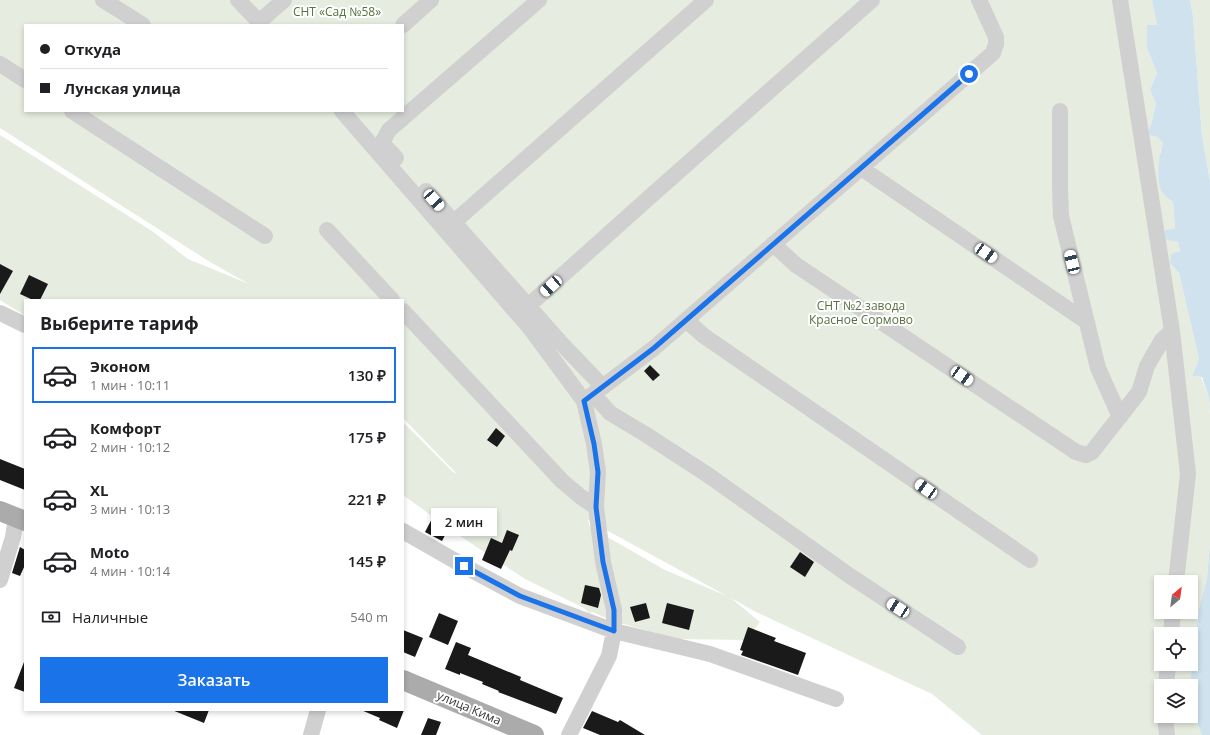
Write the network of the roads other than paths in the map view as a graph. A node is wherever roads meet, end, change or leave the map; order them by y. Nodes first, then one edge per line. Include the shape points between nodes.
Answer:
1 (103, 0) edge
2 (238, 0) edge
3 (284, 0) edge
4 (431, 0) edge
5 (539, 0) edge
6 (706, 0) edge
7 (872, 0) edge
8 (979, 0) edge
9 (1120, 0) edge
10 (141, 24) edge
11 (260, 24) edge
12 (404, 24) edge
13 (0, 64) edge
14 (24, 79) edge
15 (1060, 111) dead end
16 (74, 112) edge
17 (343, 112) edge
18 (861, 168) junction
19 (454, 222) junction
20 (327, 230) dead end
21 (265, 236) dead end
22 (773, 244) junction
23 (391, 299) edge
24 (528, 306) junction
25 (404, 312) edge
26 (0, 313) edge
27 (686, 320) junction
28 (1087, 322) junction
29 (24, 325) edge
30 (1172, 331) junction
31 (594, 394) junction
32 (1120, 418) junction
33 (596, 507) junction
34 (14, 517) edge
35 (404, 532) edge
36 (1030, 560) dead end
37 (1177, 575) edge
38 (0, 580) edge
39 (614, 631) junction
40 (958, 647) dead end
41 (404, 680) edge
42 (836, 699) dead end
43 (318, 711) edge
44 (1165, 723) edge
45 (311, 735) edge
46 (534, 735) edge
47 (569, 735) edge
48 (1166, 735) edge

1 - 10 street
2 - 11 street
3 - 11 street
4 - 12 street
5 - 19 street via 389,130 382,141
6 - 19 street
7 - 24 street
8 - 18 street via 996,37 993,53
9 - 30 street
13 - 14 street
15 - 28 street via 1061,216
16 - 21 street
17 - 31 street via 530,328
18 - 22 street
18 - 28 street
19 - 24 street
20 - 23 street
22 - 27 street
22 - 32 street via 796,266 1076,452 1086,456 1092,452
24 - 31 street via 561,343
25 - 33 street via 562,481
26 - 29 street
27 - 31 street
27 - 36 street via 704,336
28 - 32 street via 1098,368
30 - 32 street via 1162,340 1154,353 1139,392
30 - 37 street via 1188,474
31 - 33 street via 594,444 598,472
31 - 40 street via 610,413 708,475 850,576
33 - 39 street via 603,562 614,610
34 - 38 street via 13,538
35 - 39 street via 520,596
39 - 42 street via 710,654
39 - 47 street via 609,656
41 - 46 main road, улица Кима
43 - 45 street
44 - 48 street

